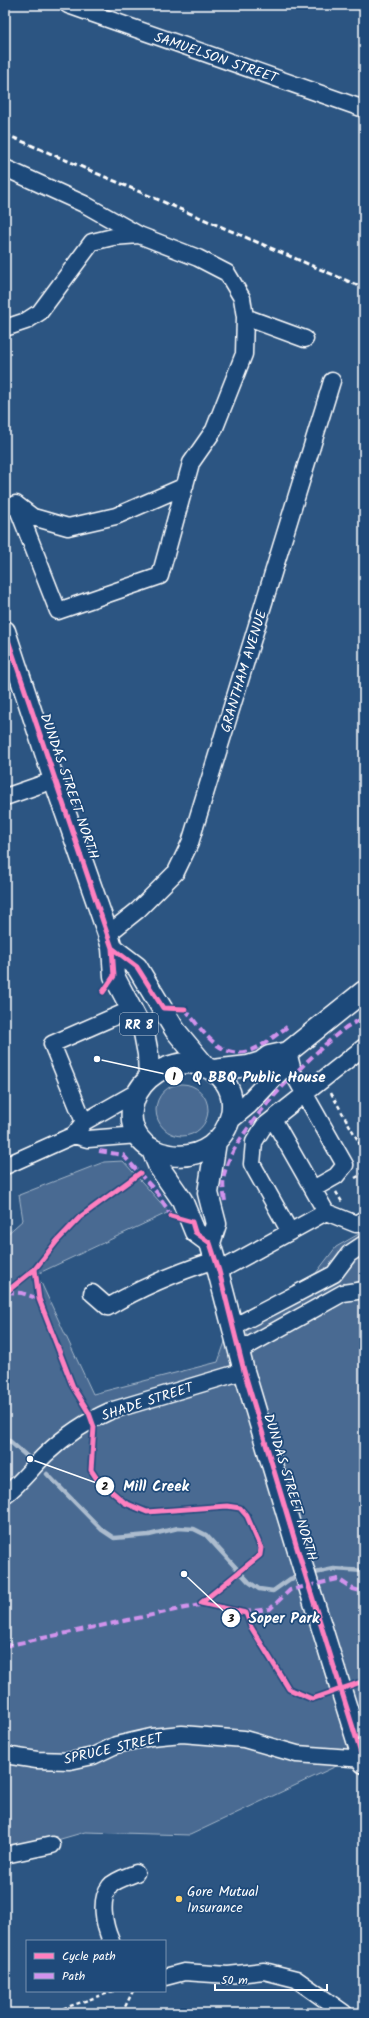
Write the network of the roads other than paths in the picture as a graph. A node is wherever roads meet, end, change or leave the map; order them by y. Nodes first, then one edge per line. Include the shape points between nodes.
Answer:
1 (68, 5) edge
2 (364, 110) edge
3 (5, 168) edge
4 (139, 235) junction
5 (245, 317) junction
6 (5, 328) edge
7 (304, 339) dead end
8 (332, 381) dead end
9 (185, 486) junction
10 (10, 506) edge
11 (5, 631) edge
12 (54, 780) junction
13 (5, 797) edge
14 (110, 941) junction
15 (364, 991) edge
16 (132, 1009) junction
17 (364, 1047) edge
18 (288, 1052) junction
19 (209, 1068) junction
20 (143, 1084) junction
21 (305, 1094) junction
22 (231, 1118) junction
23 (273, 1119) junction
24 (84, 1122) junction
25 (74, 1135) junction
26 (145, 1142) junction
27 (216, 1142) junction
28 (5, 1166) edge
29 (313, 1189) junction
30 (326, 1212) junction
31 (364, 1219) edge
32 (290, 1232) junction
33 (364, 1244) edge
34 (215, 1258) junction
35 (334, 1274) junction
36 (364, 1290) edge
37 (92, 1293) dead end
38 (343, 1294) junction
39 (233, 1327) junction
40 (239, 1351) junction
41 (244, 1371) junction
42 (5, 1495) edge
43 (5, 1756) edge
44 (364, 1760) edge
45 (52, 1845) dead end
46 (5, 1855) edge
47 (136, 1873) dead end
48 (111, 1940) edge
49 (166, 1976) edge
50 (344, 2013) edge

1 - 2 street, SAMUELSON STREET
3 - 4 street via 84,204
4 - 5 street via 198,258 227,273 242,298
4 - 6 street via 92,242 40,312 26,321
5 - 7 street
5 - 9 street via 244,354 214,430 191,463
8 - 14 street, GRANTHAM AVENUE via 190,843 176,872
9 - 10 street via 116,516 68,527 33,517
9 - 10 street via 160,576 58,611
11 - 12 main road, DUNDAS STREET NORTH / RR 8
12 - 13 street
12 - 14 main road, DUNDAS STREET NORTH / RR 8
14 - 16 main road, DUNDAS STREET NORTH / RR 8 via 114,976
14 - 19 main road, RR 8 via 137,968 176,1030
15 - 18 main road
16 - 20 main road, DUNDAS STREET NORTH / RR 8 via 144,1033 148,1054
16 - 24 street via 52,1044
17 - 21 street
18 - 19 main road via 269,1056 248,1066
18 - 21 street via 294,1075
18 - 22 main road via 280,1070
19 - 20 main road via 196,1064 176,1064 157,1071
19 - 22 main road via 224,1080 230,1091 233,1100
20 - 24 street
20 - 26 main road via 132,1110 134,1128
21 - 23 street
21 - 29 street via 345,1165 336,1176
22 - 27 main road
23 - 29 street
23 - 32 street via 264,1126 254,1142 252,1164
24 - 25 street
25 - 26 street via 88,1139
25 - 28 street
26 - 27 main road via 169,1155 189,1155
26 - 34 main road via 182,1200 195,1232
27 - 34 main road via 208,1193 216,1224
29 - 30 street
30 - 31 street via 356,1224
30 - 32 street
32 - 34 street
33 - 35 street via 349,1254
34 - 37 street via 134,1292 108,1307
34 - 39 main road, DUNDAS STREET NORTH
35 - 38 street
35 - 39 street
36 - 38 street
38 - 40 street
39 - 40 main road, DUNDAS STREET NORTH
40 - 41 main road, DUNDAS STREET NORTH
41 - 42 street, SHADE STREET via 91,1419 47,1453
41 - 44 main road, DUNDAS STREET NORTH
43 - 44 street, SPRUCE STREET via 70,1761 93,1756 116,1744 182,1734 244,1739 297,1754
45 - 46 street
47 - 48 street via 111,1885 104,1898 106,1930
49 - 50 street via 184,1972 228,1975 264,1971 296,1979

